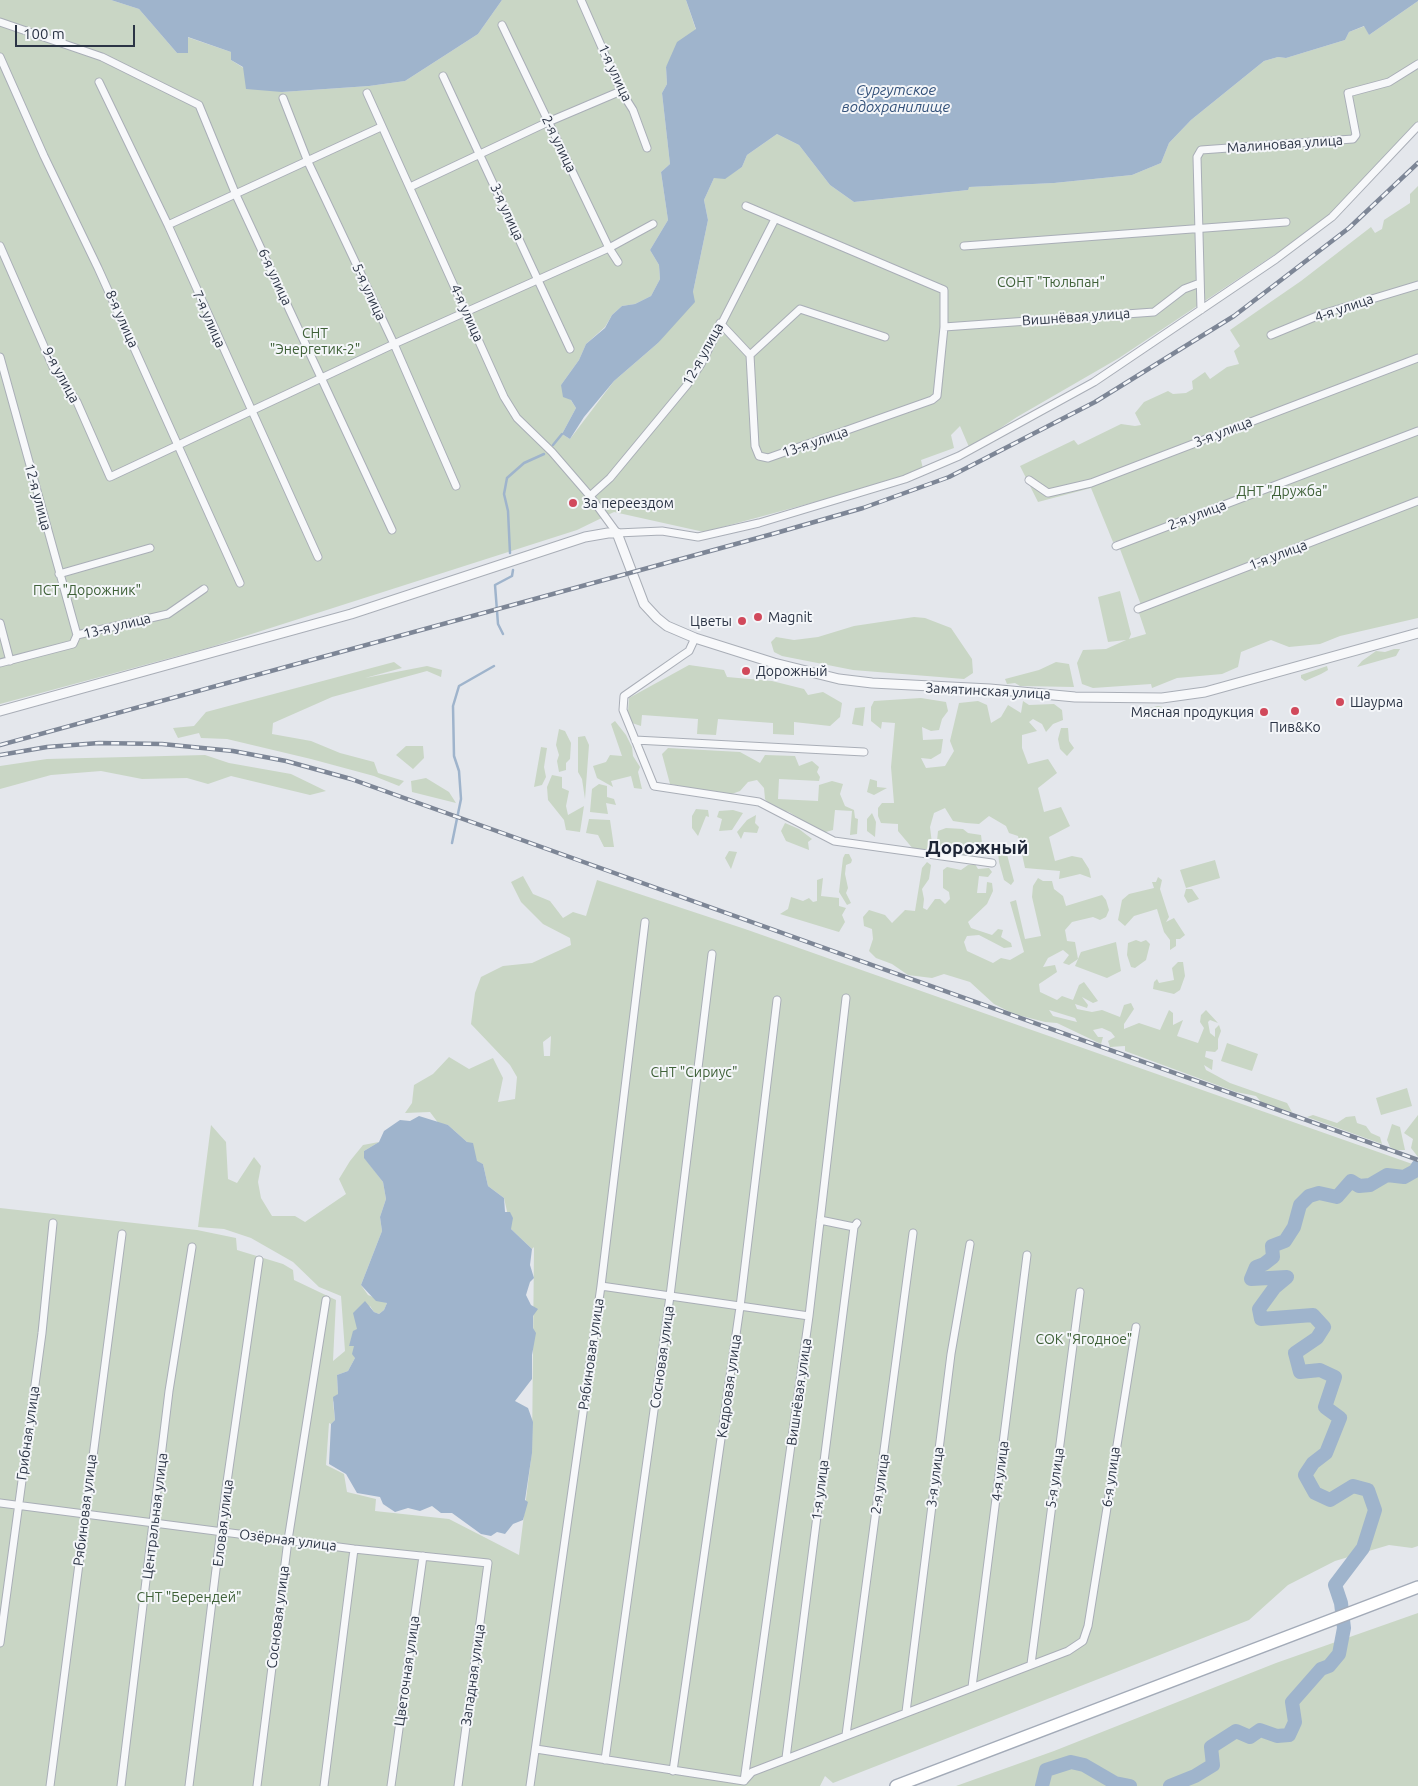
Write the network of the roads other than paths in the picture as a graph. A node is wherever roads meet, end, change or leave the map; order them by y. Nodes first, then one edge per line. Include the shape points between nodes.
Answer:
1 (581, 0) edge
2 (0, 23) edge
3 (502, 25) dead end
4 (0, 58) edge
5 (1418, 64) edge
6 (443, 76) dead end
7 (99, 82) dead end
8 (621, 91) junction
9 (367, 93) dead end
10 (283, 98) dead end
11 (548, 122) junction
12 (1418, 126) edge
13 (381, 127) junction
14 (647, 148) dead end
15 (480, 153) junction
16 (308, 162) junction
17 (410, 187) junction
18 (236, 195) junction
19 (746, 206) dead end
20 (775, 219) junction
21 (1286, 222) dead end
22 (653, 224) dead end
23 (168, 225) junction
24 (1200, 228) junction
25 (0, 246) edge
26 (964, 246) dead end
27 (609, 248) junction
28 (618, 262) dead end
29 (538, 280) junction
30 (1200, 283) junction
31 (1418, 286) edge
32 (1201, 310) junction
33 (466, 313) junction
34 (720, 324) junction
35 (944, 326) junction
36 (1272, 335) dead end
37 (885, 337) dead end
38 (394, 344) junction
39 (570, 349) dead end
40 (750, 355) junction
41 (0, 357) edge
42 (1418, 358) edge
43 (2, 368) edge
44 (323, 378) junction
45 (250, 411) junction
46 (1418, 431) edge
47 (180, 445) junction
48 (1030, 480) dead end
49 (456, 486) dead end
50 (590, 496) junction
51 (1418, 501) edge
52 (392, 530) dead end
53 (617, 533) junction
54 (1116, 546) dead end
55 (150, 548) dead end
56 (318, 557) dead end
57 (59, 574) junction
58 (240, 583) dead end
59 (204, 589) dead end
60 (1138, 609) dead end
61 (0, 623) edge
62 (1418, 633) edge
63 (77, 635) junction
64 (695, 638) junction
65 (10, 660) junction
66 (0, 663) edge
67 (0, 711) edge
68 (635, 740) junction
69 (864, 752) dead end
70 (992, 863) dead end
71 (645, 922) dead end
72 (712, 954) dead end
73 (846, 998) dead end
74 (777, 1000) dead end
75 (820, 1220) junction
76 (53, 1223) dead end
77 (122, 1234) dead end
78 (913, 1234) dead end
79 (970, 1244) dead end
80 (192, 1247) dead end
81 (1028, 1255) dead end
82 (259, 1260) dead end
83 (601, 1286) junction
84 (1080, 1292) dead end
85 (670, 1296) junction
86 (326, 1300) dead end
87 (740, 1307) junction
88 (809, 1316) junction
89 (1136, 1327) dead end
90 (0, 1503) edge
91 (18, 1506) junction
92 (85, 1514) junction
93 (154, 1523) junction
94 (222, 1532) junction
95 (288, 1540) junction
96 (354, 1549) junction
97 (423, 1556) junction
98 (488, 1563) joint
99 (1418, 1587) edge
100 (0, 1643) edge
101 (1031, 1664) junction
102 (972, 1687) junction
103 (906, 1712) junction
104 (846, 1735) junction
105 (536, 1749) junction
106 (786, 1758) junction
107 (605, 1760) junction
108 (674, 1771) junction
109 (744, 1784) edge
110 (50, 1786) edge
111 (121, 1786) edge
112 (189, 1786) edge
113 (257, 1786) edge
114 (324, 1786) edge
115 (391, 1786) edge
116 (458, 1786) edge
117 (530, 1786) edge
118 (896, 1786) edge

1 - 8 street, 1-я улица
2 - 18 street, 6-я улица via 108,60 199,106
3 - 11 street, 2-я улица
4 - 47 street, 8-я улица
5 - 24 street, Малиновая улица via 1389,82 1348,93 1356,135 1353,139 1201,150 1197,157
6 - 15 street, 3-я улица
7 - 23 street, 7-я улица
8 - 11 street
8 - 14 street, 1-я улица
9 - 13 street, 4-я улица
10 - 16 street, 5-я улица
11 - 15 street
11 - 27 street, 2-я улица
12 - 32 street via 1332,217
13 - 16 street
13 - 17 street, 4-я улица
15 - 17 street
15 - 29 street, 3-я улица
16 - 18 street
16 - 38 street, 5-я улица
17 - 33 street, 4-я улица
18 - 23 street
18 - 44 street, 6-я улица
19 - 20 street
20 - 34 street, 12-я улица
20 - 35 street via 944,290
21 - 24 street
22 - 27 street
23 - 45 street, 7-я улица
24 - 26 street
24 - 30 street, Малиновая улица
25 - 47 street, 9-я улица via 53,367 77,402 110,477
27 - 28 street, 2-я улица
27 - 29 street
29 - 33 street
29 - 39 street, 3-я улица
30 - 32 street, Малиновая улица
30 - 35 street, Вишнёвая улица via 1184,289 1154,312
31 - 36 street, 4-я улица via 1322,314
32 - 53 street via 1086,387 959,456 905,479 710,536 662,531
33 - 38 street
33 - 50 street, 4-я улица via 504,397 517,418
34 - 40 street
34 - 50 street, 12-я улица via 687,385 610,478
35 - 40 street, 13-я улица via 937,396 932,400 768,458 759,456 755,446
37 - 40 street via 800,309
38 - 44 street
38 - 49 street, 5-я улица
41 - 43 street, 12-я улица
42 - 48 street, 3-я улица via 1091,483 1048,493
43 - 57 street, 12-я улица
44 - 45 street
44 - 52 street, 6-я улица
45 - 47 street
45 - 56 street, 7-я улица
46 - 54 street, 2-я улица
47 - 58 street, 8-я улица
50 - 53 street, 4-я улица
51 - 60 street, 1-я улица
53 - 64 street, Замятинская улица via 648,609 667,626
53 - 67 street via 585,537 351,614
55 - 57 street
57 - 63 street, 12-я улица
59 - 63 street, 13-я улица via 168,614
61 - 65 street
62 - 64 street, Замятинская улица via 1205,692 1137,699 872,684 808,672
63 - 65 street, 13-я улица via 73,644
64 - 68 street via 689,651 624,696 623,710
65 - 66 street, 13-я улица
68 - 69 street
68 - 70 street via 654,786 758,802 834,842
71 - 83 street, Рябиновая улица
72 - 85 street, Сосновая улица
73 - 75 street, Вишнёвая улица
74 - 87 street, Кедровая улица
75 - 88 street, Вишнёвая улица
75 - 106 street, 1-я улица via 856,1225
76 - 91 street, Грибная улица via 42,1333
77 - 92 street, Рябиновая улица
78 - 104 street, 2-я улица
79 - 103 street, 3-я улица via 951,1354
80 - 93 street, Центральная улица via 169,1391
81 - 102 street, 4-я улица
82 - 94 street, Еловая улица
83 - 85 street
83 - 105 street, Рябиновая улица
84 - 101 street, 5-я улица
85 - 87 street
85 - 107 street, Сосновая улица
86 - 95 street, Сосновая улица
87 - 88 street
87 - 108 street, Кедровая улица
88 - 109 street, Вишнёвая улица
89 - 101 street, 6-я улица via 1088,1626 1083,1641 1068,1651
90 - 91 street, Озёрная улица
91 - 92 street, Озёрная улица
91 - 100 street, Грибная улица
92 - 93 street, Озёрная улица
92 - 110 street, Рябиновая улица
93 - 94 street, Озёрная улица
93 - 111 street, Центральная улица
94 - 95 street, Озёрная улица
94 - 112 street, Еловая улица
95 - 96 street, Озёрная улица
95 - 113 street, Сосновая улица
96 - 97 street, Озёрная улица
96 - 114 street
97 - 98 street, Озёрная улица
97 - 115 street, Цветочная улица
98 - 116 street, Западная улица
99 - 118 main road
101 - 102 street
102 - 103 street
103 - 104 street
104 - 106 street
105 - 107 street
105 - 117 street, Рябиновая улица
106 - 109 street via 752,1772
107 - 108 street
108 - 109 street

